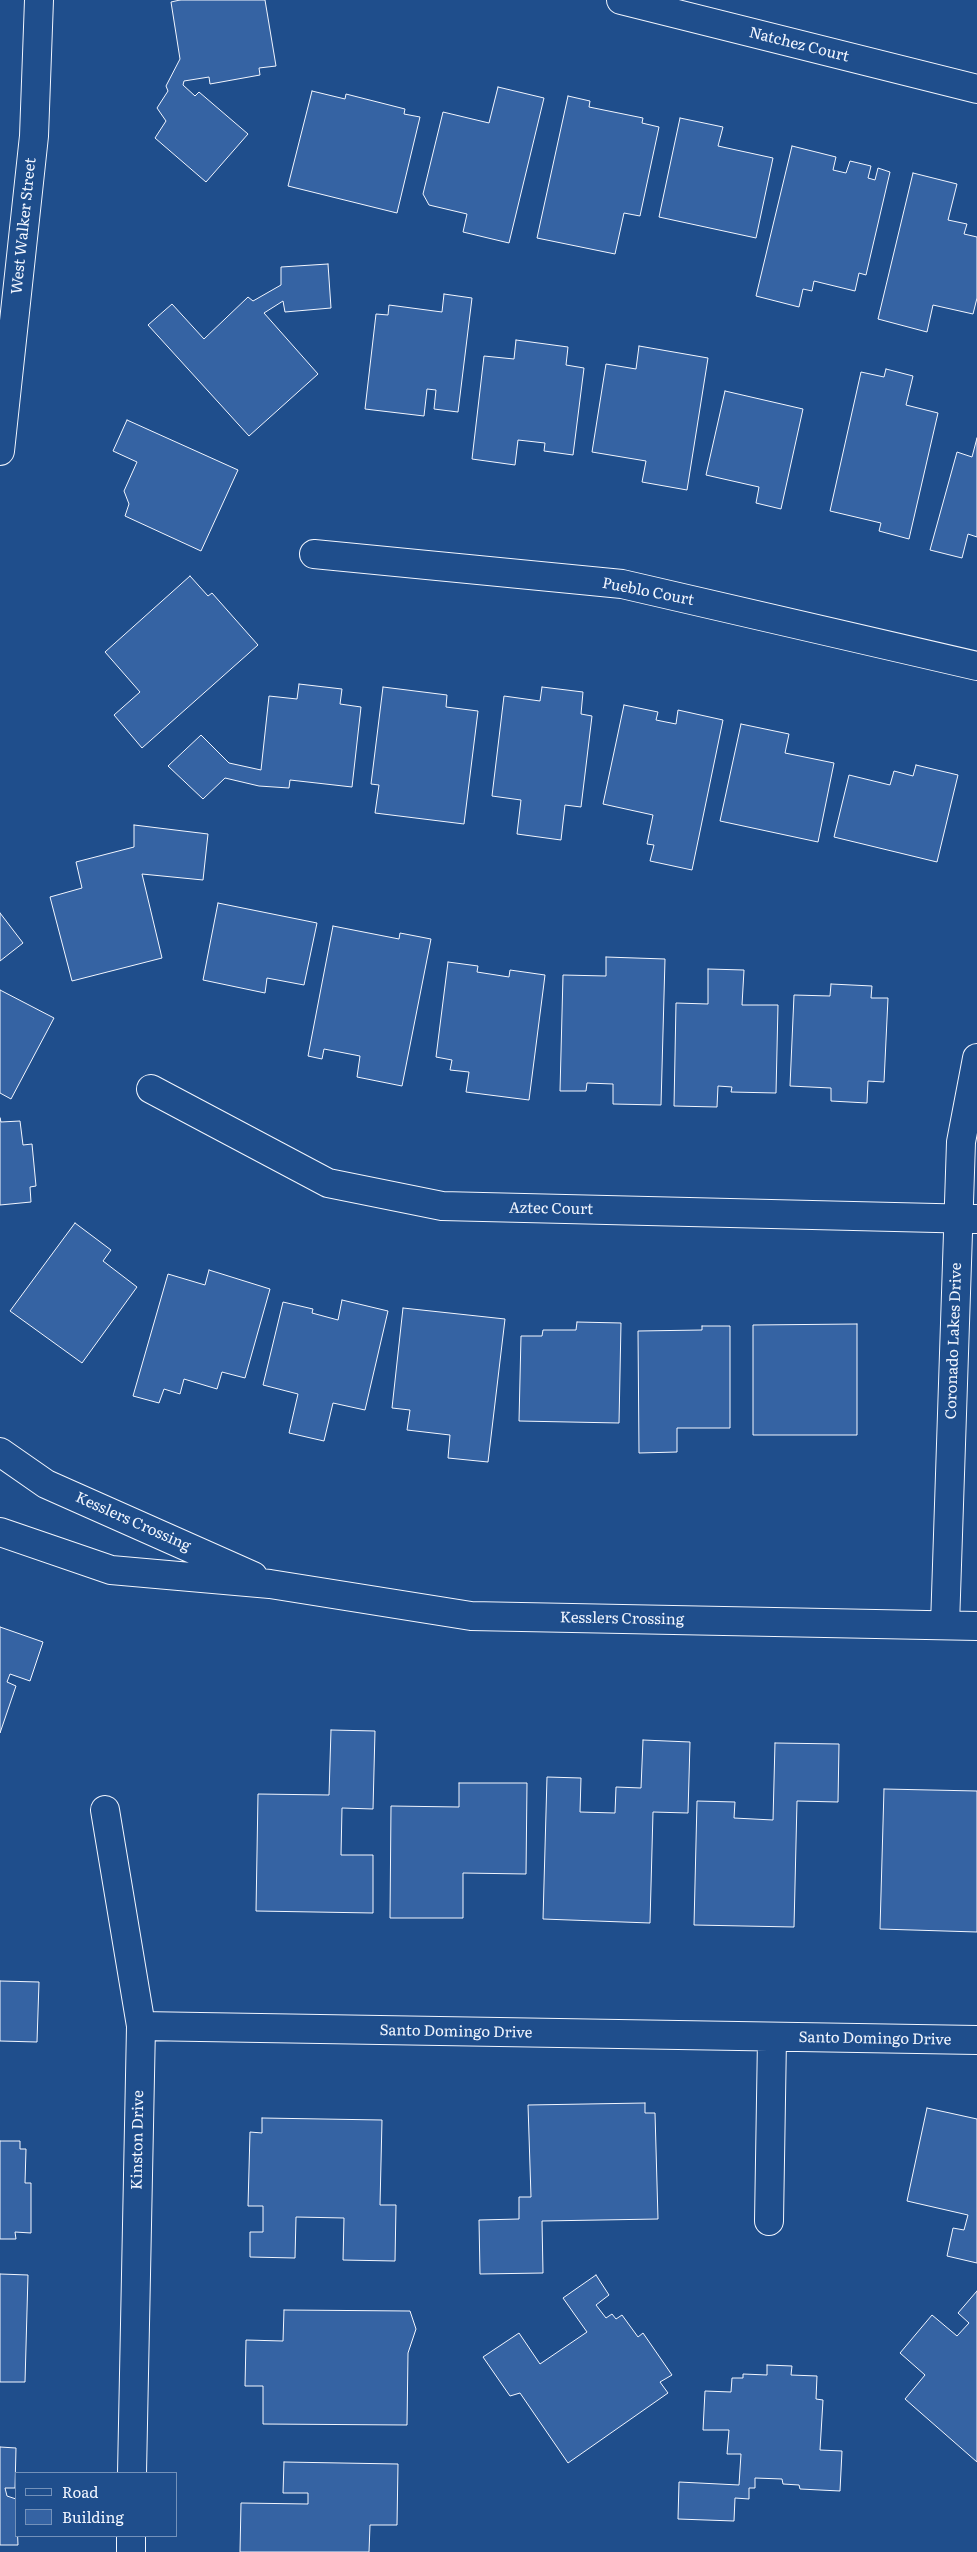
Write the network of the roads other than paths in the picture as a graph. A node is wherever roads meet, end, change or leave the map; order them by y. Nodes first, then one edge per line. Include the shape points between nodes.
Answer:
1 (39, 0) edge
2 (621, 0) edge
3 (977, 90) edge
4 (0, 451) edge
5 (314, 554) dead end
6 (977, 666) edge
7 (977, 1058) edge
8 (151, 1089) dead end
9 (968, 1219) edge
10 (0, 1452) edge
11 (0, 1532) edge
12 (270, 1584) junction
13 (944, 1625) junction
14 (977, 1626) edge
15 (105, 1810) dead end
16 (141, 2026) junction
17 (772, 2038) junction
18 (977, 2040) edge
19 (769, 2221) dead end
20 (132, 2472) edge
21 (131, 2537) edge
22 (131, 2552) edge

1 - 4 street, West Walker Street via 34,136
2 - 3 street, Natchez Court
5 - 6 street, Pueblo Court via 622,584
7 - 9 street, Coronado Lakes Drive via 961,1142
8 - 9 street, Aztec Court via 328,1183 442,1206
9 - 13 street, Coronado Lakes Drive
10 - 12 street, Kesslers Crossing via 46,1484
11 - 12 street, Kesslers Crossing via 111,1570
12 - 13 street, Kesslers Crossing via 471,1616
13 - 14 street, Kesslers Crossing
15 - 16 street, Kinston Drive
16 - 17 street, Santo Domingo Drive
16 - 20 street, Kinston Drive
17 - 18 street, Santo Domingo Drive
17 - 19 street
21 - 22 street

